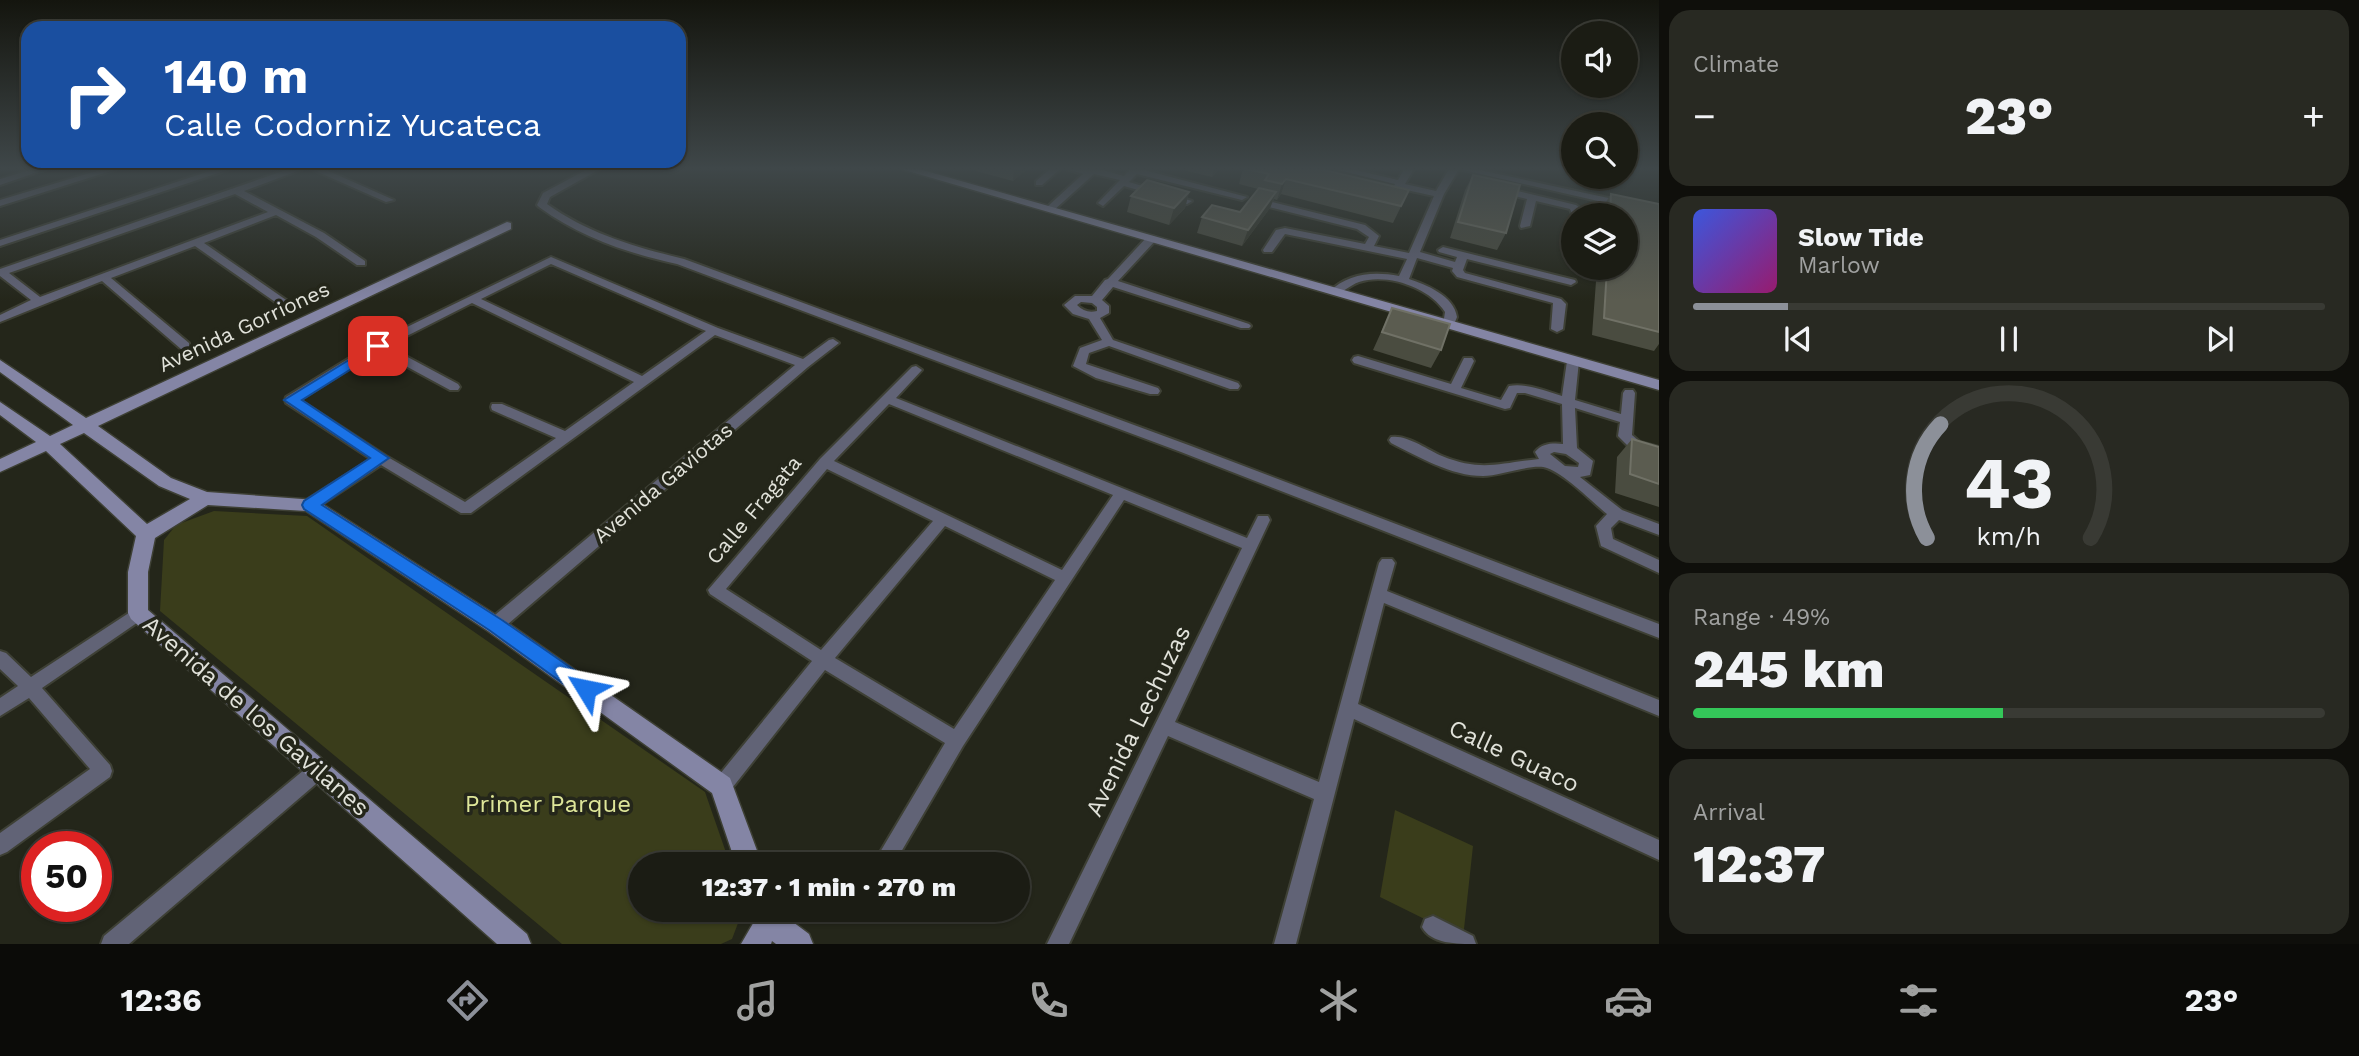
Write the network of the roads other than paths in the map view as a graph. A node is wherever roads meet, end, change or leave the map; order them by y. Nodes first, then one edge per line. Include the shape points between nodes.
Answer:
1 (91, 213) edge
2 (169, 213) edge
3 (273, 213) edge
4 (278, 213) edge
5 (551, 213) edge
6 (1074, 213) edge
7 (1078, 213) edge
8 (1304, 213) edge
9 (1431, 213) edge
10 (1531, 213) edge
11 (507, 226) dead end
12 (1525, 226) dead end
13 (1151, 239) junction
14 (0, 243) edge
15 (198, 243) junction
16 (1369, 246) junction
17 (1268, 250) dead end
18 (1443, 250) dead end
19 (1413, 256) junction
20 (1461, 260) junction
21 (361, 263) dead end
22 (103, 277) junction
23 (1403, 280) junction
24 (1110, 282) junction
25 (1571, 282) dead end
26 (1339, 288) junction
27 (472, 299) junction
28 (1095, 300) junction
29 (39, 301) junction
30 (285, 304) dead end
31 (1093, 316) junction
32 (0, 317) edge
33 (1450, 320) junction
34 (1245, 326) dead end
35 (1557, 329) dead end
36 (714, 330) junction
37 (1109, 342) junction
38 (833, 344) dead end
39 (185, 346) dead end
40 (378, 346) junction
41 (1358, 360) dead end
42 (1468, 361) dead end
43 (1573, 361) junction
44 (804, 364) junction
45 (0, 365) edge
46 (916, 370) dead end
47 (1659, 373) edge
48 (643, 381) junction
49 (1659, 385) edge
50 (1234, 386) dead end
51 (454, 387) dead end
52 (1454, 390) junction
53 (1154, 391) dead end
54 (1629, 393) dead end
55 (888, 399) junction
56 (1568, 403) junction
57 (0, 407) edge
58 (496, 407) dead end
59 (1626, 420) junction
60 (84, 426) junction
61 (566, 437) junction
62 (1396, 440) dead end
63 (48, 443) junction
64 (1570, 450) junction
65 (1659, 452) edge
66 (381, 458) junction
67 (825, 462) junction
68 (1548, 463) junction
69 (0, 466) edge
70 (1566, 473) junction
71 (1121, 494) junction
72 (205, 498) junction
73 (310, 505) junction
74 (1617, 514) junction
75 (943, 519) junction
76 (1263, 520) dead end
77 (1659, 530) edge
78 (146, 534) junction
79 (1248, 545) junction
80 (1387, 563) dead end
81 (1659, 567) edge
82 (1065, 578) junction
83 (1378, 594) junction
84 (138, 613) junction
85 (495, 625) junction
86 (1659, 631) edge
87 (0, 658) edge
88 (822, 660) junction
89 (31, 688) junction
90 (0, 708) edge
91 (1348, 708) junction
92 (1659, 708) edge
93 (1163, 725) junction
94 (957, 740) junction
95 (317, 771) junction
96 (722, 786) junction
97 (1325, 794) junction
98 (0, 845) edge
99 (1659, 850) edge
100 (745, 852) edge
101 (890, 852) edge
102 (763, 925) edge
103 (1433, 927) dead end
104 (112, 944) edge
105 (517, 944) edge
106 (799, 944) edge
107 (1058, 944) edge
108 (1285, 944) edge
109 (1465, 944) edge

1 - 14 street
2 - 29 street via 1,272
3 - 15 street
4 - 21 street
5 - 86 street via 641,254 680,261 908,345
6 - 13 main road
7 - 26 main road
8 - 16 street via 1361,227 1374,236
9 - 19 street
10 - 12 street
11 - 60 main road, Avenida Gorriones
13 - 24 street
13 - 26 main road
15 - 22 street
15 - 30 street
16 - 17 street via 1358,248 1285,231
16 - 19 street
18 - 20 street
19 - 20 street
19 - 23 street
20 - 25 street
20 - 35 street via 1457,271 1470,278 1557,300
22 - 29 street
22 - 39 street
23 - 26 street via 1360,278
23 - 33 street via 1433,293
24 - 28 street
24 - 34 street
26 - 33 main road
27 - 36 street via 551,260
27 - 40 street
27 - 48 street
28 - 31 street via 1103,306 1102,313
28 - 31 street via 1079,299 1070,305 1077,313
29 - 32 street
31 - 37 street
33 - 43 main road
33 - 47 main road
36 - 44 street
36 - 48 street
37 - 50 street
37 - 53 street via 1084,351 1079,366
38 - 44 street, Avenida Gaviotas
40 - 51 street
40 - 66 street via 292,400
41 - 52 street
42 - 52 street
43 - 49 main road
43 - 56 street
44 - 85 street, Avenida Gaviotas
45 - 60 main road
46 - 55 street, Calle Fragata
48 - 61 street
52 - 56 street via 1504,405 1513,388
54 - 59 street
55 - 67 street, Calle Fragata
55 - 71 street
56 - 59 street
56 - 64 street
57 - 63 main road
58 - 61 street
59 - 65 street via 1628,441
60 - 63 main road, Avenida Gorriones
60 - 72 main road via 165,482
61 - 66 street via 466,509
62 - 68 street via 1480,471
63 - 69 main road, Avenida Gorriones
63 - 78 main road
64 - 68 street via 1552,447 1542,453
64 - 70 street via 1586,461 1585,472
66 - 73 street
67 - 75 street
67 - 88 street, Calle Fragata via 716,590
68 - 70 street
70 - 74 street
71 - 79 street
71 - 82 street
72 - 73 main road
72 - 78 main road
73 - 85 main road
74 - 77 street
74 - 81 street via 1603,526 1606,542
75 - 82 street
75 - 88 street
76 - 79 street, Avenida Lechuzas
78 - 84 main road, Avenida de los Gavilanes via 138,572
79 - 93 street, Avenida Lechuzas
80 - 83 street
82 - 94 street
83 - 91 street
83 - 92 street
84 - 89 street
84 - 95 main road, Avenida de los Gavilanes
85 - 96 main road
87 - 89 street
88 - 94 street, Calle Fragata
88 - 96 street
89 - 90 street
89 - 98 street via 103,771
91 - 97 street
91 - 99 street, Calle Guaco
93 - 97 street
93 - 107 street, Avenida Lechuzas
94 - 101 street
95 - 104 street
95 - 105 main road, Avenida de los Gavilanes
96 - 100 main road
97 - 108 street
102 - 106 main road
103 - 109 street

